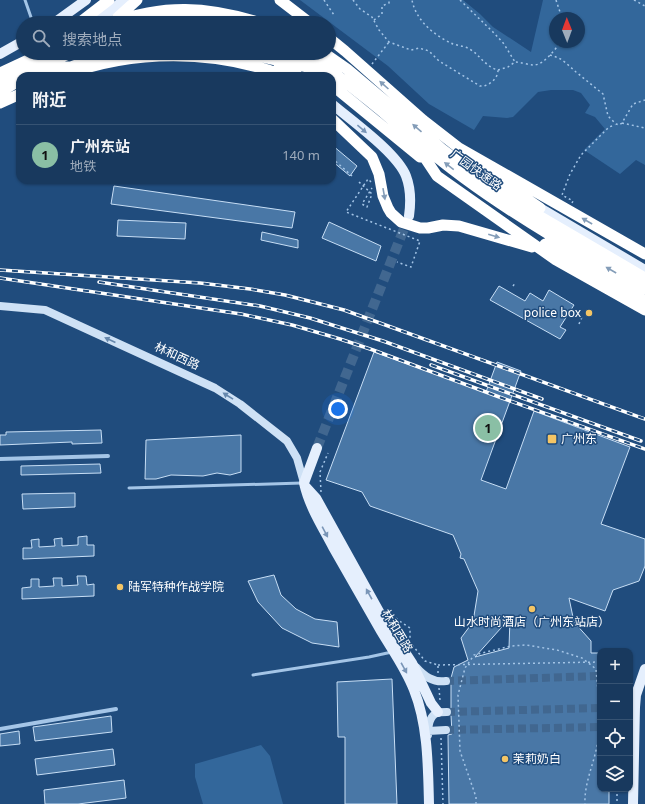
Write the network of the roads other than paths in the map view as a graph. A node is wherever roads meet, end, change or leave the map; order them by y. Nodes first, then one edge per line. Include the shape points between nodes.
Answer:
1 (25, 0) edge
2 (86, 0) edge
3 (109, 0) edge
4 (124, 0) edge
5 (137, 0) edge
6 (198, 0) edge
7 (214, 0) edge
8 (280, 0) edge
9 (31, 16) edge
10 (64, 16) edge
11 (89, 16) edge
12 (104, 16) edge
13 (119, 16) edge
14 (133, 16) edge
15 (212, 16) edge
16 (213, 16) edge
17 (234, 16) edge
18 (301, 16) edge
19 (336, 44) edge
20 (16, 45) edge
21 (0, 54) edge
22 (26, 60) edge
23 (28, 60) edge
24 (38, 60) edge
25 (53, 60) edge
26 (58, 60) edge
27 (71, 60) edge
28 (92, 60) edge
29 (122, 60) edge
30 (132, 60) edge
31 (169, 60) edge
32 (169, 60) edge
33 (223, 60) edge
34 (260, 60) edge
35 (271, 60) edge
36 (285, 60) edge
37 (301, 60) edge
38 (316, 60) edge
39 (334, 60) edge
40 (20, 64) junction
41 (248, 65) junction
42 (38, 71) edge
43 (66, 71) edge
44 (17, 72) edge
45 (34, 72) edge
46 (245, 72) edge
47 (266, 72) edge
48 (272, 72) edge
49 (290, 72) edge
50 (315, 72) edge
51 (316, 72) edge
52 (319, 72) edge
53 (332, 72) edge
54 (0, 73) edge
55 (16, 73) edge
56 (336, 75) edge
57 (16, 77) edge
58 (0, 82) edge
59 (16, 82) edge
60 (336, 82) edge
61 (16, 85) edge
62 (336, 88) edge
63 (0, 92) edge
64 (16, 93) edge
65 (16, 96) edge
66 (0, 102) edge
67 (336, 107) edge
68 (336, 123) edge
69 (336, 129) edge
70 (459, 148) junction
71 (372, 157) junction
72 (458, 162) junction
73 (540, 208) junction
74 (409, 216) tunnel mouth
75 (541, 249) junction
76 (645, 254) edge
77 (645, 270) edge
78 (645, 278) edge
79 (645, 289) edge
80 (645, 301) edge
81 (0, 306) edge
82 (645, 310) edge
83 (317, 448) tunnel mouth
84 (108, 456) dead end
85 (0, 459) edge
86 (304, 483) junction
87 (129, 488) dead end
88 (394, 651) junction
89 (412, 663) junction
90 (645, 669) edge
91 (254, 675) dead end
92 (425, 689) junction
93 (633, 704) edge
94 (420, 709) junction
95 (116, 710) dead end
96 (443, 712) joint
97 (0, 729) edge
98 (428, 730) junction
99 (446, 730) tunnel mouth
100 (427, 752) junction
101 (632, 756) edge
102 (429, 804) edge
103 (633, 804) edge

1 - 9 lane
2 - 10 main road
3 - 11 highway
4 - 12 main road
5 - 13 highway
6 - 15 highway
7 - 16 highway
8 - 18 highway
14 - 17 highway via 160,10 183,9
70 -> 19 highway
20 - 21 main road
22 - 40 highway
23 - 40 highway
24 - 44 main road
25 - 45 highway
26 - 42 highway
27 - 42 highway
28 - 43 highway
29 - 43 highway
30 - 31 highway
32 - 46 highway via 208,64
33 - 41 highway
34 - 49 highway
35 - 50 highway
36 - 51 highway
37 - 52 highway
53 -> 38 highway, 广园快速路
72 -> 39 highway
40 - 54 highway
41 - 47 highway
41 - 48 highway
42 - 43 highway
55 - 58 main road
79 -> 56 highway, 广园快速路 via 498,203 431,153
57 - 58 highway
59 - 63 highway
60 - 75 highway via 414,145 437,176
61 - 63 highway
62 - 80 highway, 广园快速路 via 436,170 484,205 573,261
64 - 66 lane
65 - 66 highway
67 -> 74 main road via 402,167 410,188
68 - 71 highway
69 - 71 highway
70 - 73 highway via 495,178
76 -> 70 highway
71 -> 75 highway via 388,208 401,222 420,228 459,226
72 - 73 highway
72 - 78 highway via 527,209
73 - 77 main road
75 - 82 highway
86 -> 81 main road, 林和西路 via 297,458 287,441 215,388 45,310
83 - 86 main road
84 - 85 street
86 - 87 lane
86 -> 88 main road, 林和西路 via 308,500 325,532
89 -> 86 main road, 林和西路 via 382,617 316,498
88 - 91 lane
88 -> 94 main road, 林和西路 via 413,686
89 - 92 main road, 林和西路
89 - 92 main road via 422,674 442,682 428,685
90 - 93 main road
92 - 94 main road
92 - 96 main road, 林和西路 via 431,703
94 - 100 main road, 林和西路
95 - 97 street
96 - 98 main road via 431,719
98 - 99 main road
98 - 100 main road
100 - 102 main road, 林和西路
101 - 103 main road

